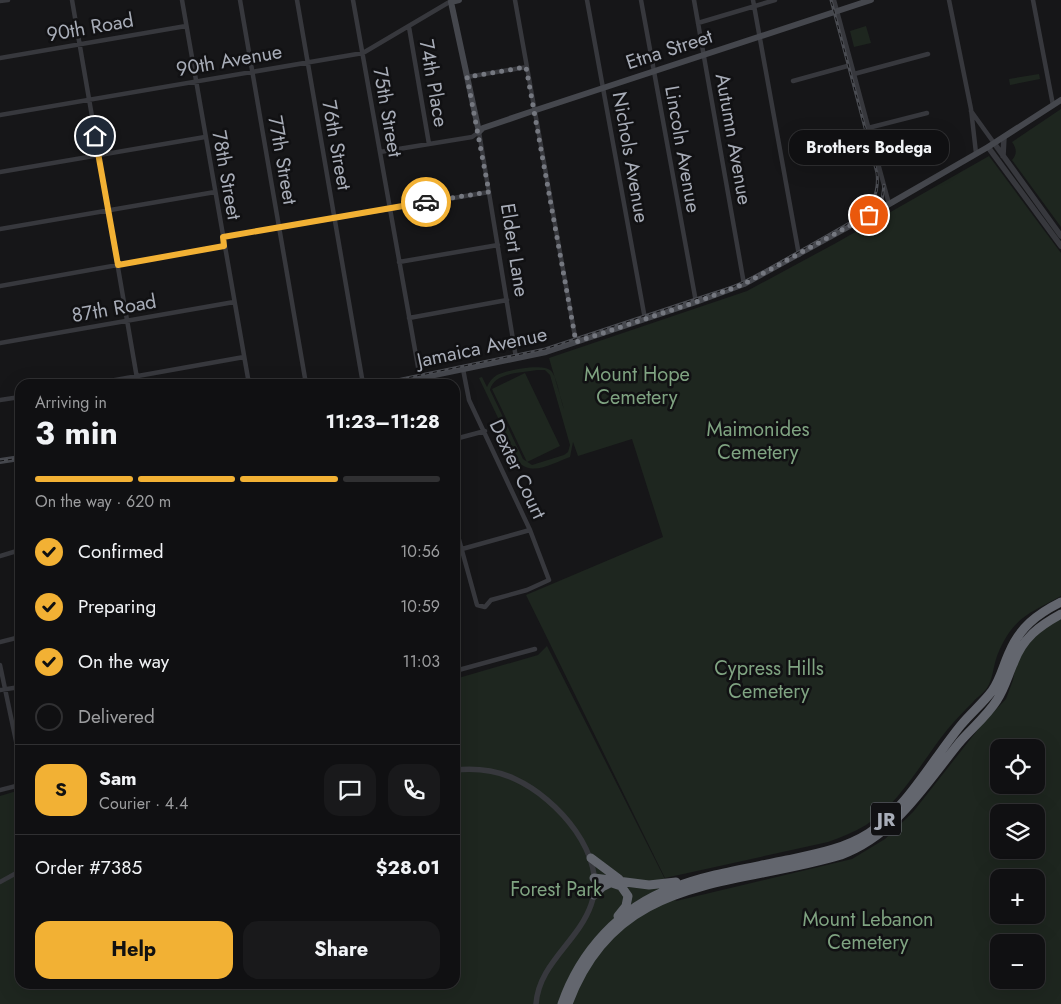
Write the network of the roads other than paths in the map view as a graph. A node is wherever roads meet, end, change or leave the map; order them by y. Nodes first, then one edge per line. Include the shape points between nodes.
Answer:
1 (8, 0) edge
2 (72, 0) edge
3 (182, 0) edge
4 (240, 0) edge
5 (297, 0) edge
6 (353, 0) edge
7 (459, 0) edge
8 (515, 0) edge
9 (587, 0) edge
10 (641, 0) edge
11 (694, 0) edge
12 (753, 0) edge
13 (775, 0) edge
14 (834, 0) edge
15 (871, 0) edge
16 (950, 0) edge
17 (1033, 0) edge
18 (0, 1) edge
19 (450, 1) edge
20 (754, 6) junction
21 (837, 11) junction
22 (698, 23) junction
23 (186, 26) junction
24 (409, 27) junction
25 (759, 37) junction
26 (80, 44) junction
27 (363, 53) junction
28 (928, 54) dead end
29 (703, 55) junction
30 (0, 58) edge
31 (308, 62) junction
32 (851, 65) junction
33 (526, 67) junction
34 (654, 71) junction
35 (252, 72) junction
36 (854, 74) junction
37 (467, 77) junction
38 (196, 81) junction
39 (793, 81) dead end
40 (603, 88) junction
41 (89, 100) junction
42 (1061, 100) edge
43 (1053, 105) junction
44 (971, 109) junction
45 (534, 110) junction
46 (927, 113) dead end
47 (0, 115) edge
48 (868, 128) junction
49 (479, 132) junction
50 (205, 137) junction
51 (1004, 137) junction
52 (429, 144) junction
53 (991, 145) junction
54 (380, 152) junction
55 (976, 153) junction
56 (99, 155) junction
57 (1003, 156) junction
58 (0, 172) edge
59 (215, 192) junction
60 (489, 192) junction
61 (889, 204) junction
62 (390, 209) junction
63 (108, 210) junction
64 (334, 218) junction
65 (279, 228) junction
66 (0, 229) edge
67 (1061, 236) edge
68 (223, 237) junction
69 (498, 245) junction
70 (224, 246) junction
71 (1061, 246) edge
72 (799, 255) junction
73 (399, 262) junction
74 (118, 265) junction
75 (744, 284) junction
76 (0, 286) edge
77 (507, 300) junction
78 (234, 302) junction
79 (696, 302) junction
80 (409, 318) junction
81 (645, 319) junction
82 (127, 321) junction
83 (576, 342) junction
84 (0, 343) edge
85 (244, 357) junction
86 (516, 358) junction
87 (463, 369) junction
88 (137, 376) junction
89 (420, 378) junction
90 (121, 379) edge
91 (137, 379) edge
92 (248, 379) edge
93 (305, 379) edge
94 (363, 379) edge
95 (415, 379) edge
96 (15, 398) edge
97 (0, 400) edge
98 (485, 431) junction
99 (460, 438) edge
100 (15, 459) edge
101 (0, 461) edge
102 (530, 530) junction
103 (460, 542) edge
104 (462, 549) junction
105 (15, 552) edge
106 (0, 556) edge
107 (1061, 602) edge
108 (1061, 614) edge
109 (15, 639) edge
110 (0, 642) edge
111 (535, 649) dead end
112 (0, 665) edge
113 (460, 670) edge
114 (3, 690) edge
115 (15, 736) edge
116 (460, 770) edge
117 (15, 786) edge
118 (0, 790) edge
119 (591, 858) junction
120 (15, 874) edge
121 (706, 878) junction
122 (594, 880) junction
123 (621, 881) junction
124 (0, 882) edge
125 (610, 883) junction
126 (594, 895) junction
127 (605, 933) junction
128 (536, 1004) edge
129 (562, 1004) edge
130 (568, 1004) edge

1 - 18 street
2 - 26 street
3 - 23 street, 78th Street
4 - 35 street, 77th Street
5 - 31 street, 76th Street
6 - 27 street, 75th Street
7 - 19 main road
8 - 33 street
9 - 40 street, Nichols Avenue
10 - 34 street, Lincoln Avenue
11 - 22 street, Autumn Avenue
12 - 20 street
13 - 20 street
14 - 21 street
15 - 21 main road, Etna Street
16 - 44 street
17 - 43 street
19 - 24 street, 90th Avenue
19 - 37 main road, Eldert Lane
20 - 22 street
20 - 25 street
21 - 25 main road, Etna Street
21 - 32 street
22 - 29 street, Autumn Avenue
23 - 26 street, 90th Road
23 - 38 street, 78th Street
24 - 27 street, 90th Avenue
24 - 52 street, 74th Place
25 - 29 main road, Etna Street
25 - 72 street
26 - 30 street, 90th Road
26 - 41 street
27 - 31 street, 90th Avenue
27 - 54 street, 75th Street
28 - 36 street
29 - 34 main road, Etna Street
29 - 75 street, Autumn Avenue
31 - 35 street, 90th Avenue
31 - 64 street, 76th Street
32 - 36 street
32 - 39 street
33 - 37 street
33 - 45 street
34 - 40 main road, Etna Street
34 - 79 street, Lincoln Avenue
35 - 38 street, 90th Avenue
35 - 65 street, 77th Street
36 - 48 street
37 - 49 main road, Eldert Lane
38 - 41 street, 90th Avenue
38 - 50 street, 78th Street
40 - 45 main road, Etna Street
40 - 81 street, Nichols Avenue
41 - 47 street, 90th Avenue
41 - 56 street
42 - 43 main road, Jamaica Avenue
43 - 51 main road, Jamaica Avenue
44 - 53 street
44 - 55 street
45 - 49 main road, Etna Street
45 - 83 street
46 - 48 street
48 - 61 street
49 - 52 street via 472,137
49 - 60 street, Eldert Lane
50 - 56 street
50 - 59 street, 78th Street
51 - 53 main road, Jamaica Avenue
51 - 57 street
52 - 54 street
53 - 55 main road, Jamaica Avenue
53 - 57 street
53 - 71 street
54 - 62 street, 75th Street
55 - 61 main road, Jamaica Avenue
56 - 58 street
56 - 63 street
57 - 67 street
59 - 63 street
59 - 68 street, 78th Street
60 - 62 street
60 - 69 street, Eldert Lane
61 - 72 main road, Jamaica Avenue
62 - 64 street
62 - 73 street, 75th Street
63 - 66 street
63 - 74 street
64 - 65 street
64 - 94 street, 76th Street
65 - 68 street
65 - 93 street, 77th Street
68 - 70 street, 78th Street
69 - 73 street
69 - 77 street, Eldert Lane
70 - 74 street
70 - 78 street, 78th Street
72 - 75 main road, Jamaica Avenue
73 - 80 street, 75th Street
74 - 76 street
74 - 82 street
75 - 79 main road, Jamaica Avenue
77 - 80 street
77 - 86 street, Eldert Lane
78 - 82 street, 87th Road
78 - 85 street, 78th Street
79 - 81 main road, Jamaica Avenue
80 - 89 street, 75th Street
81 - 83 main road, Jamaica Avenue
82 - 84 street, 87th Road
82 - 88 street
83 - 86 main road, Jamaica Avenue
85 - 88 street
85 - 92 street, 78th Street
86 - 87 main road, Jamaica Avenue
87 - 89 main road, Jamaica Avenue
87 - 98 street, Dexter Court via 469,400
88 - 90 street
88 - 91 street
89 - 95 main road, Jamaica Avenue
96 - 97 street
98 - 99 street
98 - 102 street, Dexter Court
100 - 101 main road
102 - 104 street
102 - 104 street, Dexter Court via 550,580 491,600 485,607 477,605
103 - 104 street
105 - 106 street
107 - 121 highway, JR via 1036,616 1020,632 994,688 894,812 864,836 827,851
108 - 130 highway, JR via 1038,627 1027,638 1018,651 1001,694 904,812 875,838 835,856 696,888 646,908 617,930 598,951 582,974
109 - 110 street
111 - 113 street
112 - 114 street
114 - 115 street
116 - 119 street via 499,773 536,790 559,810
117 - 118 street
119 - 122 street
119 - 123 highway
120 - 124 street
121 - 123 highway via 653,886
121 - 127 highway, JR via 655,896
122 - 123 highway
122 - 125 highway
122 - 126 street
125 - 126 highway
125 - 127 highway via 623,888 628,901
126 - 128 street via 586,918 549,965 538,990
127 - 129 highway, JR via 582,961

